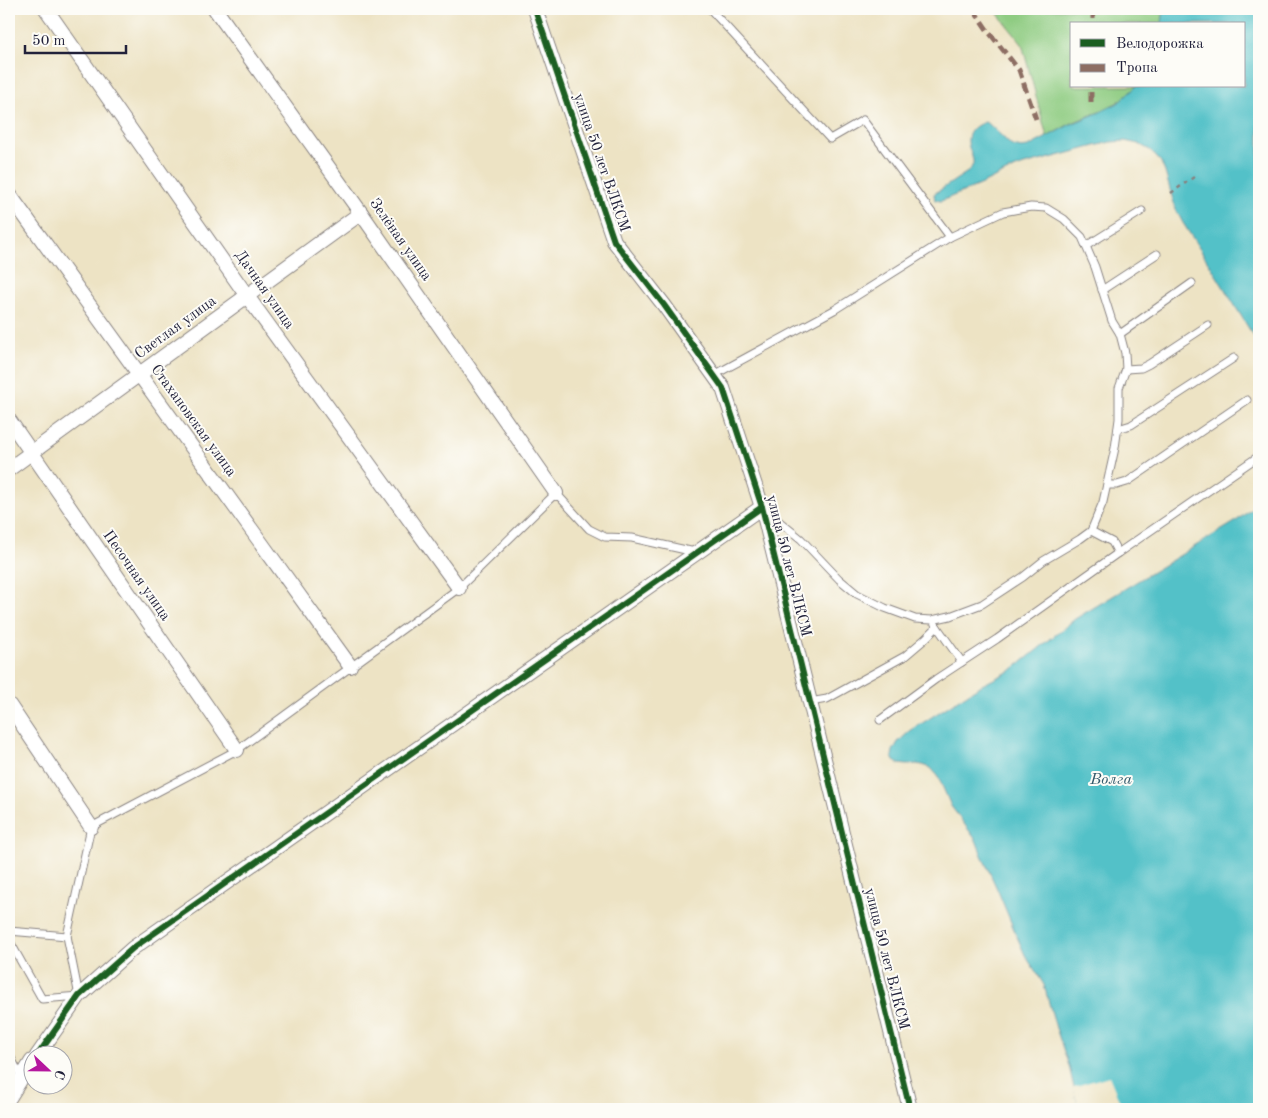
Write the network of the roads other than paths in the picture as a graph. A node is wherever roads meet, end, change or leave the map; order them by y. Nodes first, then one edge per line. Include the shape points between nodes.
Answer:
1 (46, 9) edge
2 (215, 9) edge
3 (535, 9) edge
4 (710, 9) edge
5 (9, 194) edge
6 (1142, 212) dead end
7 (361, 213) junction
8 (950, 238) junction
9 (1086, 246) junction
10 (1157, 254) dead end
11 (1192, 283) dead end
12 (1102, 290) junction
13 (247, 296) junction
14 (1208, 325) dead end
15 (1120, 334) junction
16 (1234, 358) dead end
17 (1126, 368) junction
18 (139, 374) junction
19 (714, 375) junction
20 (1247, 400) dead end
21 (9, 420) edge
22 (1118, 429) junction
23 (32, 453) junction
24 (1259, 456) edge
25 (9, 469) edge
26 (1107, 485) junction
27 (556, 493) junction
28 (762, 507) junction
29 (1091, 531) junction
30 (698, 552) junction
31 (1118, 553) junction
32 (459, 588) junction
33 (932, 620) junction
34 (937, 627) junction
35 (962, 662) junction
36 (350, 666) junction
37 (810, 702) junction
38 (9, 705) edge
39 (880, 720) dead end
40 (237, 750) junction
41 (92, 827) junction
42 (9, 931) edge
43 (67, 936) junction
44 (9, 940) edge
45 (79, 996) junction
46 (44, 1046) edge
47 (9, 1054) edge
48 (21, 1077) joint
49 (9, 1098) edge
50 (909, 1103) edge
51 (918, 1109) edge

1 - 13 street, Дачная улица
2 - 7 street, Зелёная улица
3 - 19 street, улица 50 лет ВЛКСМ via 614,240
4 - 8 lane via 830,139 863,120
5 - 18 street, Стахановская улица
6 - 9 lane
7 - 13 street, Светлая улица
7 - 27 street, Зелёная улица
8 - 9 lane via 1002,212 1031,207 1046,208 1064,219 1082,237
8 - 19 lane via 834,310
9 - 12 lane
10 - 12 lane
11 - 15 lane
12 - 15 lane
13 - 18 street, Светлая улица
13 - 32 street, Дачная улица
14 - 17 lane via 1149,364 1141,368
15 - 17 lane
16 - 22 lane via 1131,425
17 - 22 lane via 1119,388
18 - 23 street, Светлая улица
18 - 36 street, Стахановская улица
19 - 28 street, улица 50 лет ВЛКСМ via 723,388
20 - 26 lane via 1127,482
21 - 23 street, Песочная улица
22 - 26 lane
23 - 25 street, Светлая улица
23 - 40 street, Песочная улица
24 - 31 lane
26 - 29 lane
27 - 30 lane via 588,529 605,537 632,538
27 - 32 lane
28 - 30 street
28 - 33 lane via 801,539 857,594 915,619
28 - 37 street, улица 50 лет ВЛКСМ
29 - 31 lane via 1112,542
29 - 33 lane via 982,604
30 - 45 street via 133,948
31 - 35 lane
32 - 36 lane
33 - 34 lane
34 - 35 lane
34 - 37 lane via 904,656 826,699
35 - 39 lane
36 - 40 lane
37 - 50 street, улица 50 лет ВЛКСМ
38 - 41 street
40 - 41 lane
41 - 43 lane
42 - 43 lane
43 - 45 lane
44 - 45 lane via 42,999
45 - 46 street
47 - 48 lane
48 - 49 street
50 - 51 street

